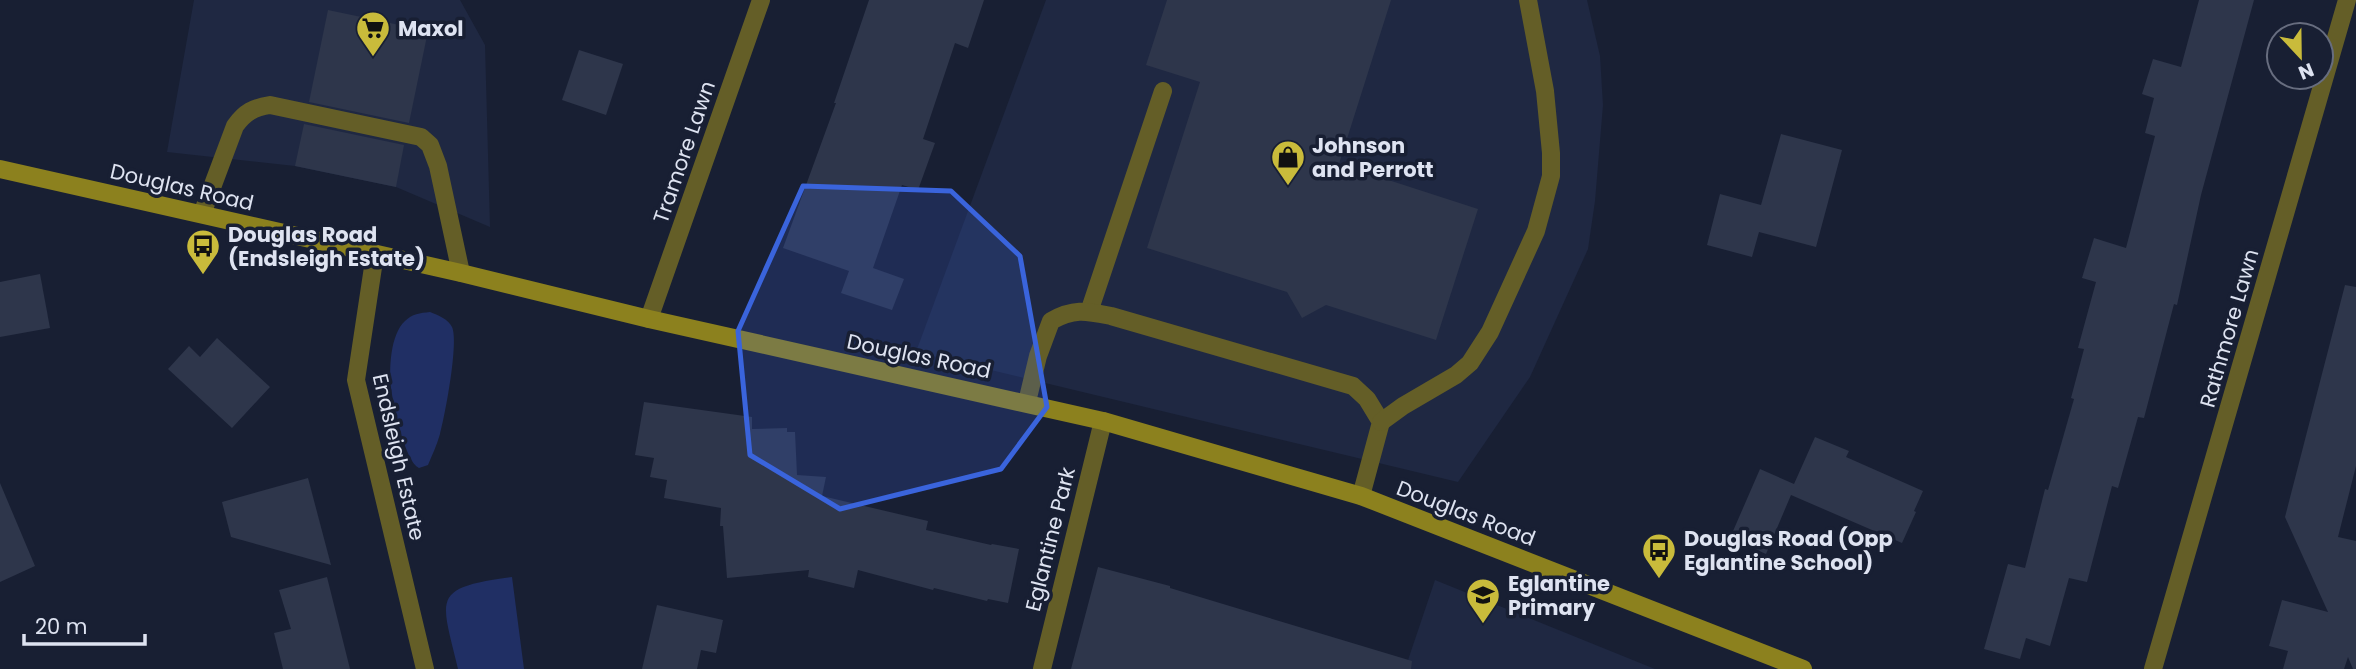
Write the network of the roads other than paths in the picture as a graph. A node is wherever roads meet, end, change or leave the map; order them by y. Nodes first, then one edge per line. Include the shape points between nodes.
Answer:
1 (761, 0) edge
2 (1528, 0) edge
3 (2347, 0) edge
4 (1163, 91) dead end
5 (0, 169) edge
6 (202, 214) junction
7 (375, 254) junction
8 (461, 273) junction
9 (1089, 312) junction
10 (649, 319) junction
11 (1027, 402) junction
12 (1103, 421) junction
13 (1381, 422) junction
14 (1361, 495) junction
15 (425, 669) edge
16 (1042, 669) edge
17 (1803, 669) edge
18 (2153, 669) edge

1 - 10 street, Tramore Lawn
2 - 13 street via 1551,153 1551,176 1536,231 1490,332 1470,363
3 - 18 street, Rathmore Lawn
4 - 9 street
5 - 6 main road, Douglas Road
6 - 7 main road, Douglas Road
6 - 8 street via 235,126 256,107 270,105 421,137 430,145 438,166
7 - 8 main road, Douglas Road
7 - 15 street, Endsleigh Estate via 356,380
8 - 10 main road, Douglas Road
9 - 11 street via 1067,313 1051,321
9 - 13 street via 1353,386
10 - 11 main road, Douglas Road
11 - 12 main road, Douglas Road
12 - 14 main road, Douglas Road
12 - 16 street, Eglantine Park
13 - 14 street
14 - 17 main road, Douglas Road

